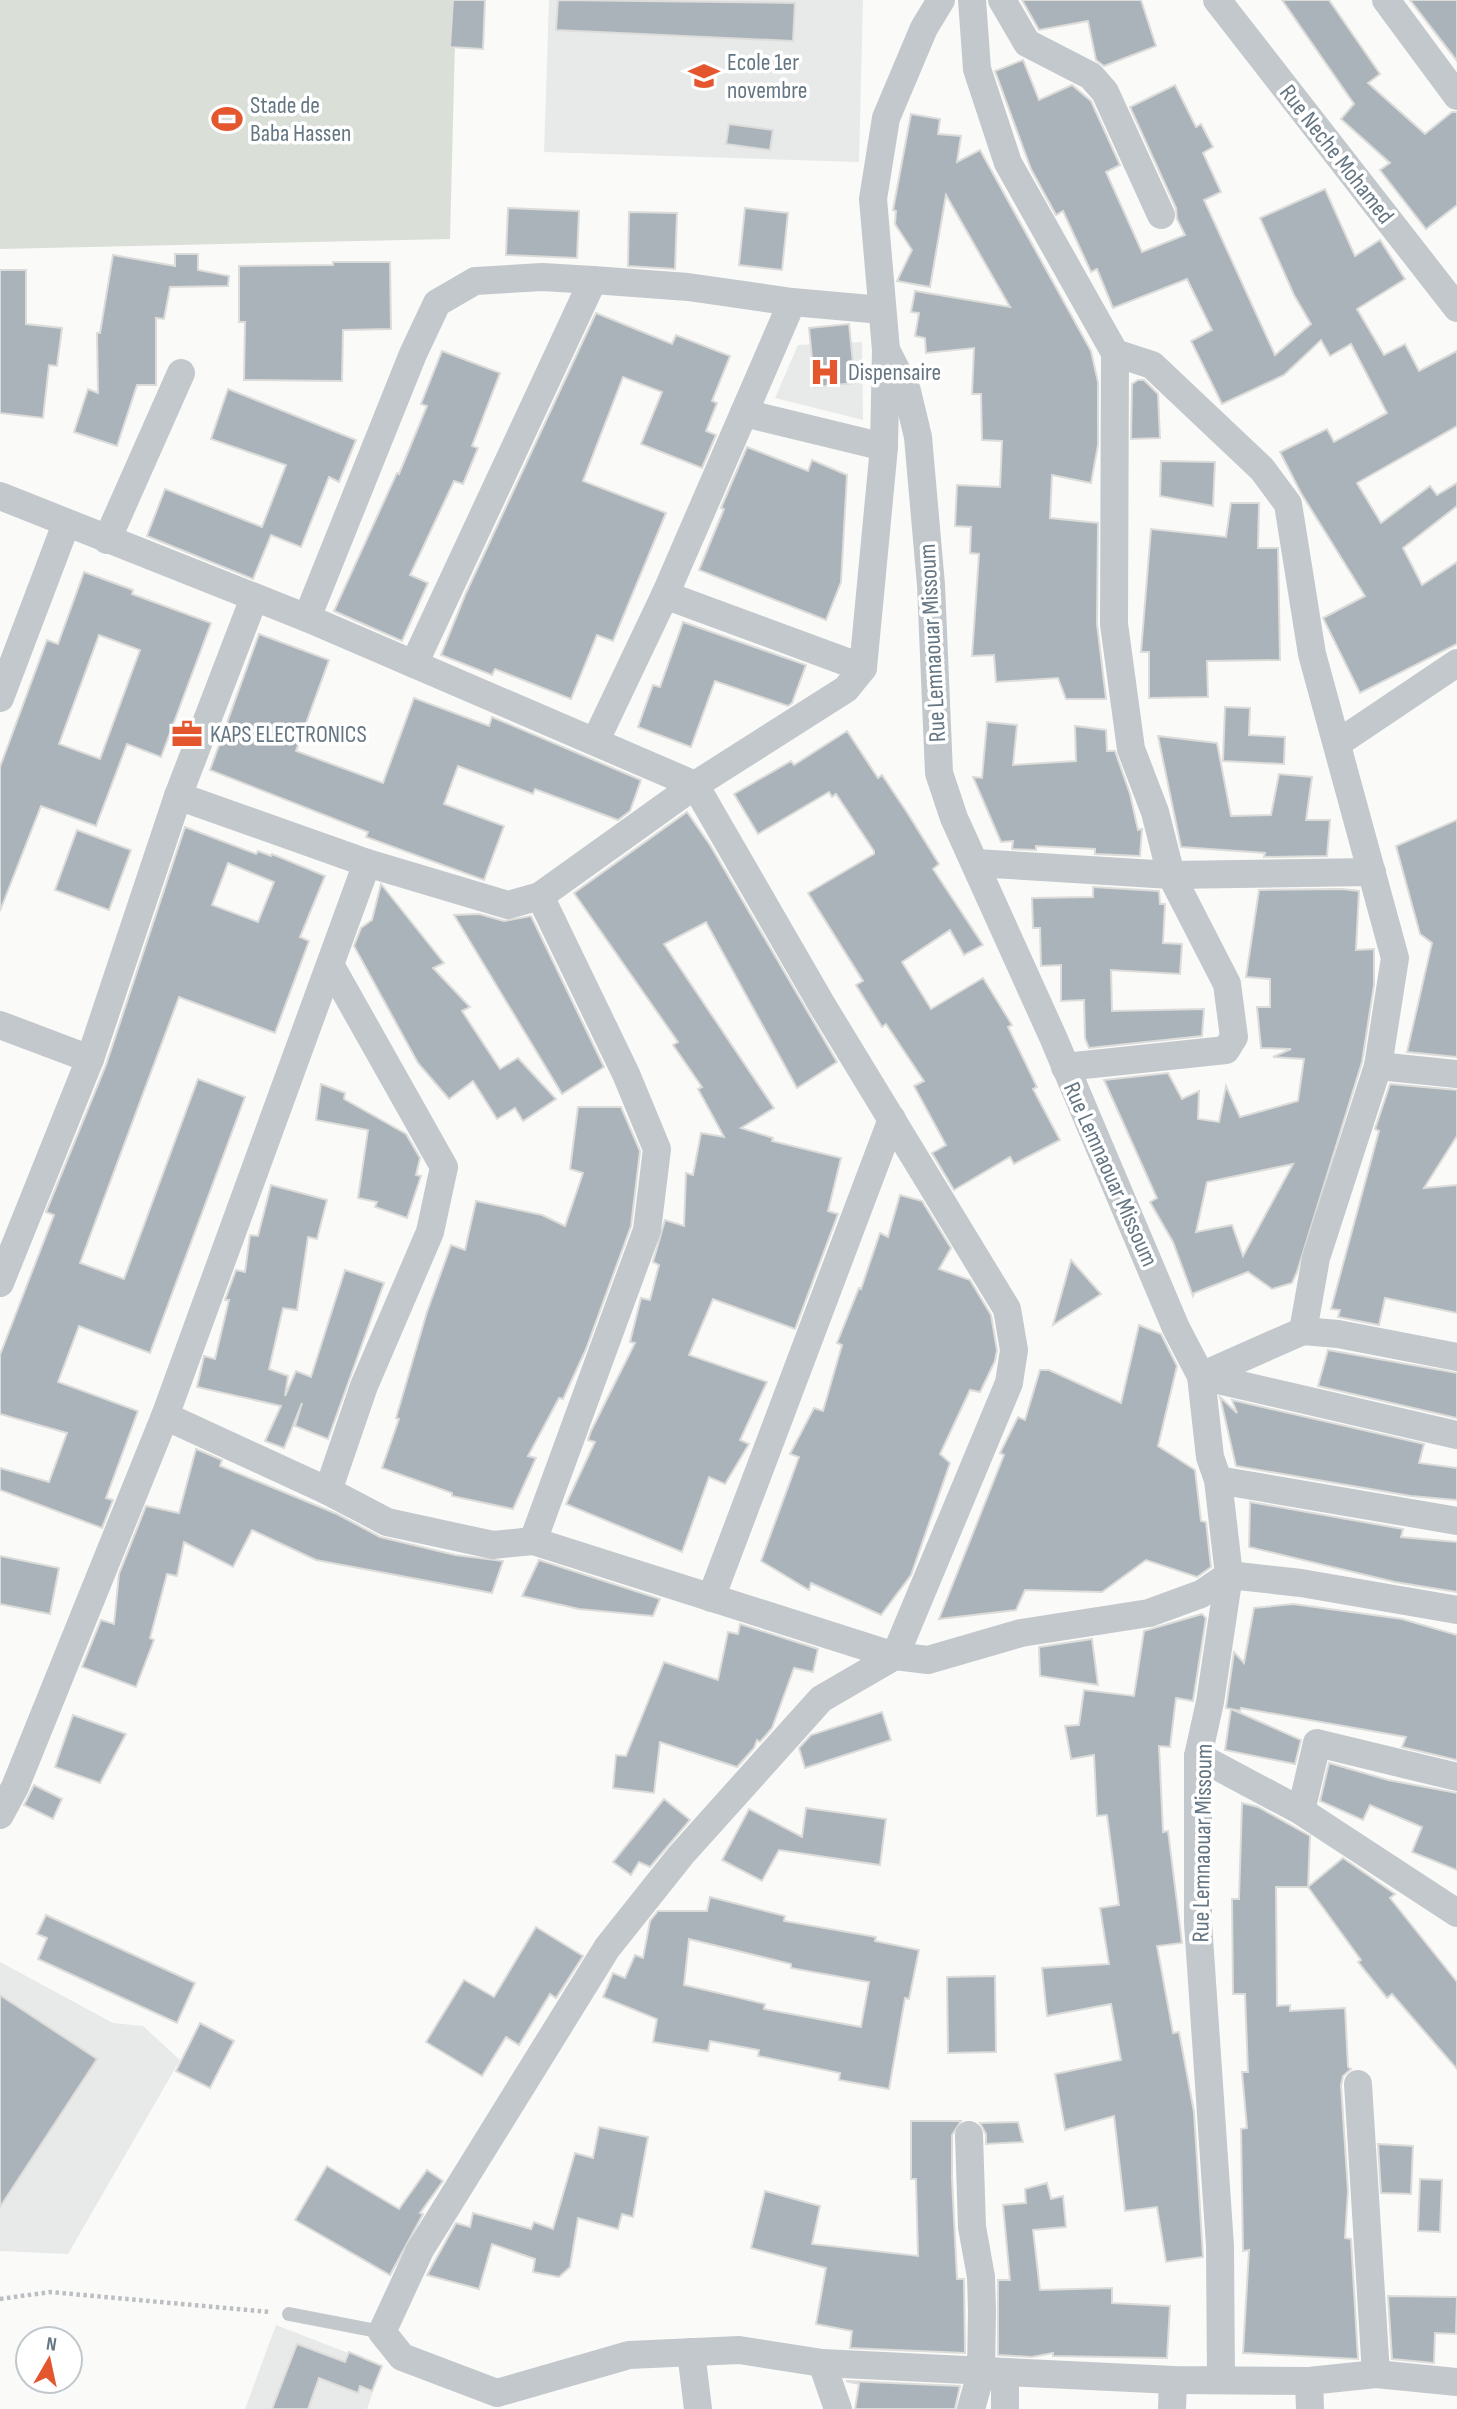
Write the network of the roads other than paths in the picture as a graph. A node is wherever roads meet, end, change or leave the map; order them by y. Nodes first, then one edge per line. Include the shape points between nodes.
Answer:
1 (941, 0) edge
2 (972, 0) edge
3 (1002, 0) edge
4 (1217, 0) edge
5 (1385, 0) edge
6 (1457, 96) edge
7 (1161, 215) dead end
8 (593, 280) junction
9 (792, 302) junction
10 (1457, 308) edge
11 (882, 310) junction
12 (886, 350) junction
13 (1115, 353) junction
14 (181, 373) dead end
15 (744, 413) junction
16 (884, 447) junction
17 (0, 496) edge
18 (66, 524) junction
19 (107, 540) junction
20 (665, 595) junction
21 (254, 598) junction
22 (307, 618) junction
23 (1457, 663) edge
24 (414, 664) junction
25 (863, 668) junction
26 (0, 698) edge
27 (596, 740) junction
28 (1338, 743) junction
29 (695, 785) junction
30 (178, 796) junction
31 (368, 863) junction
32 (976, 863) junction
33 (1372, 872) junction
34 (1171, 875) junction
35 (540, 896) junction
36 (332, 968) junction
37 (0, 1025) edge
38 (90, 1059) junction
39 (1378, 1066) junction
40 (1065, 1067) junction
41 (1457, 1074) edge
42 (892, 1119) junction
43 (3, 1266) edge
44 (1303, 1331) junction
45 (1457, 1357) edge
46 (1201, 1376) junction
47 (165, 1416) junction
48 (1457, 1436) edge
49 (1218, 1480) junction
50 (328, 1491) junction
51 (1457, 1521) edge
52 (533, 1541) junction
53 (1229, 1575) junction
54 (711, 1598) junction
55 (1457, 1610) edge
56 (895, 1656) junction
57 (1198, 1756) junction
58 (1457, 1777) edge
59 (1301, 1811) junction
60 (0, 1815) edge
61 (1457, 1913) edge
62 (1358, 2084) dead end
63 (969, 2135) dead end
64 (289, 2314) road end
65 (382, 2332) junction
66 (691, 2352) junction
67 (822, 2363) junction
68 (993, 2373) junction
69 (1376, 2374) junction
70 (1172, 2380) junction
71 (1221, 2380) junction
72 (1457, 2382) edge
73 (1310, 2395) edge
74 (698, 2409) edge
75 (838, 2409) edge
76 (971, 2409) edge
77 (1005, 2409) edge
78 (1172, 2409) edge

1 - 11 street, Rue Lemnaouar Missoum via 924,28 886,118 873,199
2 - 13 street via 977,69 1008,163
3 - 7 street via 1027,43 1091,76 1105,92
4 - 10 street, Rue Neche Mohamed
5 - 6 street
8 - 9 street
8 - 22 street via 475,281 437,303
8 - 24 street
9 - 11 street
9 - 15 street
11 - 12 street, Rue Lemnaouar Missoum
12 - 16 street
12 - 32 street, Rue Lemnaouar Missoum via 907,391 918,437 931,585 939,773
13 - 28 street via 1152,365 1262,469 1288,503 1312,654
13 - 34 street via 1114,624 1132,749
14 - 19 street
15 - 16 street
15 - 20 street
16 - 25 street
17 - 18 street
18 - 19 street
18 - 26 street
19 - 21 street
20 - 25 street
20 - 27 street
21 - 22 street
21 - 30 street
22 - 24 street
23 - 28 street
24 - 27 street
25 - 29 street via 846,689
27 - 29 street
28 - 33 street
29 - 35 street
29 - 42 street
30 - 31 street
30 - 38 street
31 - 35 street via 508,905
31 - 36 street
32 - 34 street
32 - 40 street, Rue Lemnaouar Missoum
33 - 34 street
33 - 39 street via 1395,958
34 - 40 street via 1227,984 1234,1037 1226,1050
35 - 52 street via 657,1149 647,1230
36 - 47 street
36 - 50 street via 444,1167 430,1232 363,1386
37 - 38 street
38 - 43 street
39 - 41 street
39 - 44 street via 1316,1258
40 - 46 street, Rue Lemnaouar Missoum via 1176,1328
42 - 54 street
42 - 56 street via 1007,1309 1014,1350 1009,1382
44 - 45 street
44 - 46 street
46 - 48 street
46 - 49 street, Rue Lemnaouar Missoum via 1210,1457
47 - 50 street
47 - 60 street
49 - 51 street
49 - 53 street, Rue Lemnaouar Missoum
50 - 52 street via 387,1522 493,1545
52 - 54 street
53 - 55 street
53 - 56 street via 1201,1594 1149,1613 1021,1633 928,1660
53 - 57 street, Rue Lemnaouar Missoum
54 - 56 street
56 - 65 street via 821,1699 681,1855 607,1948 420,2250
57 - 59 street
57 - 71 street, Rue Lemnaouar Missoum via 1198,1923 1220,2246
58 - 59 street via 1317,1743
59 - 61 street
62 - 69 street
63 - 68 street via 972,2227
64 - 65 lane
65 - 66 street via 402,2357 497,2393 629,2355
66 - 67 street via 739,2350
66 - 74 street
67 - 68 street
67 - 75 street
68 - 70 street
68 - 76 street
68 - 77 street
69 - 72 street
69 - 73 street
70 - 71 street
70 - 78 street
71 - 73 street

